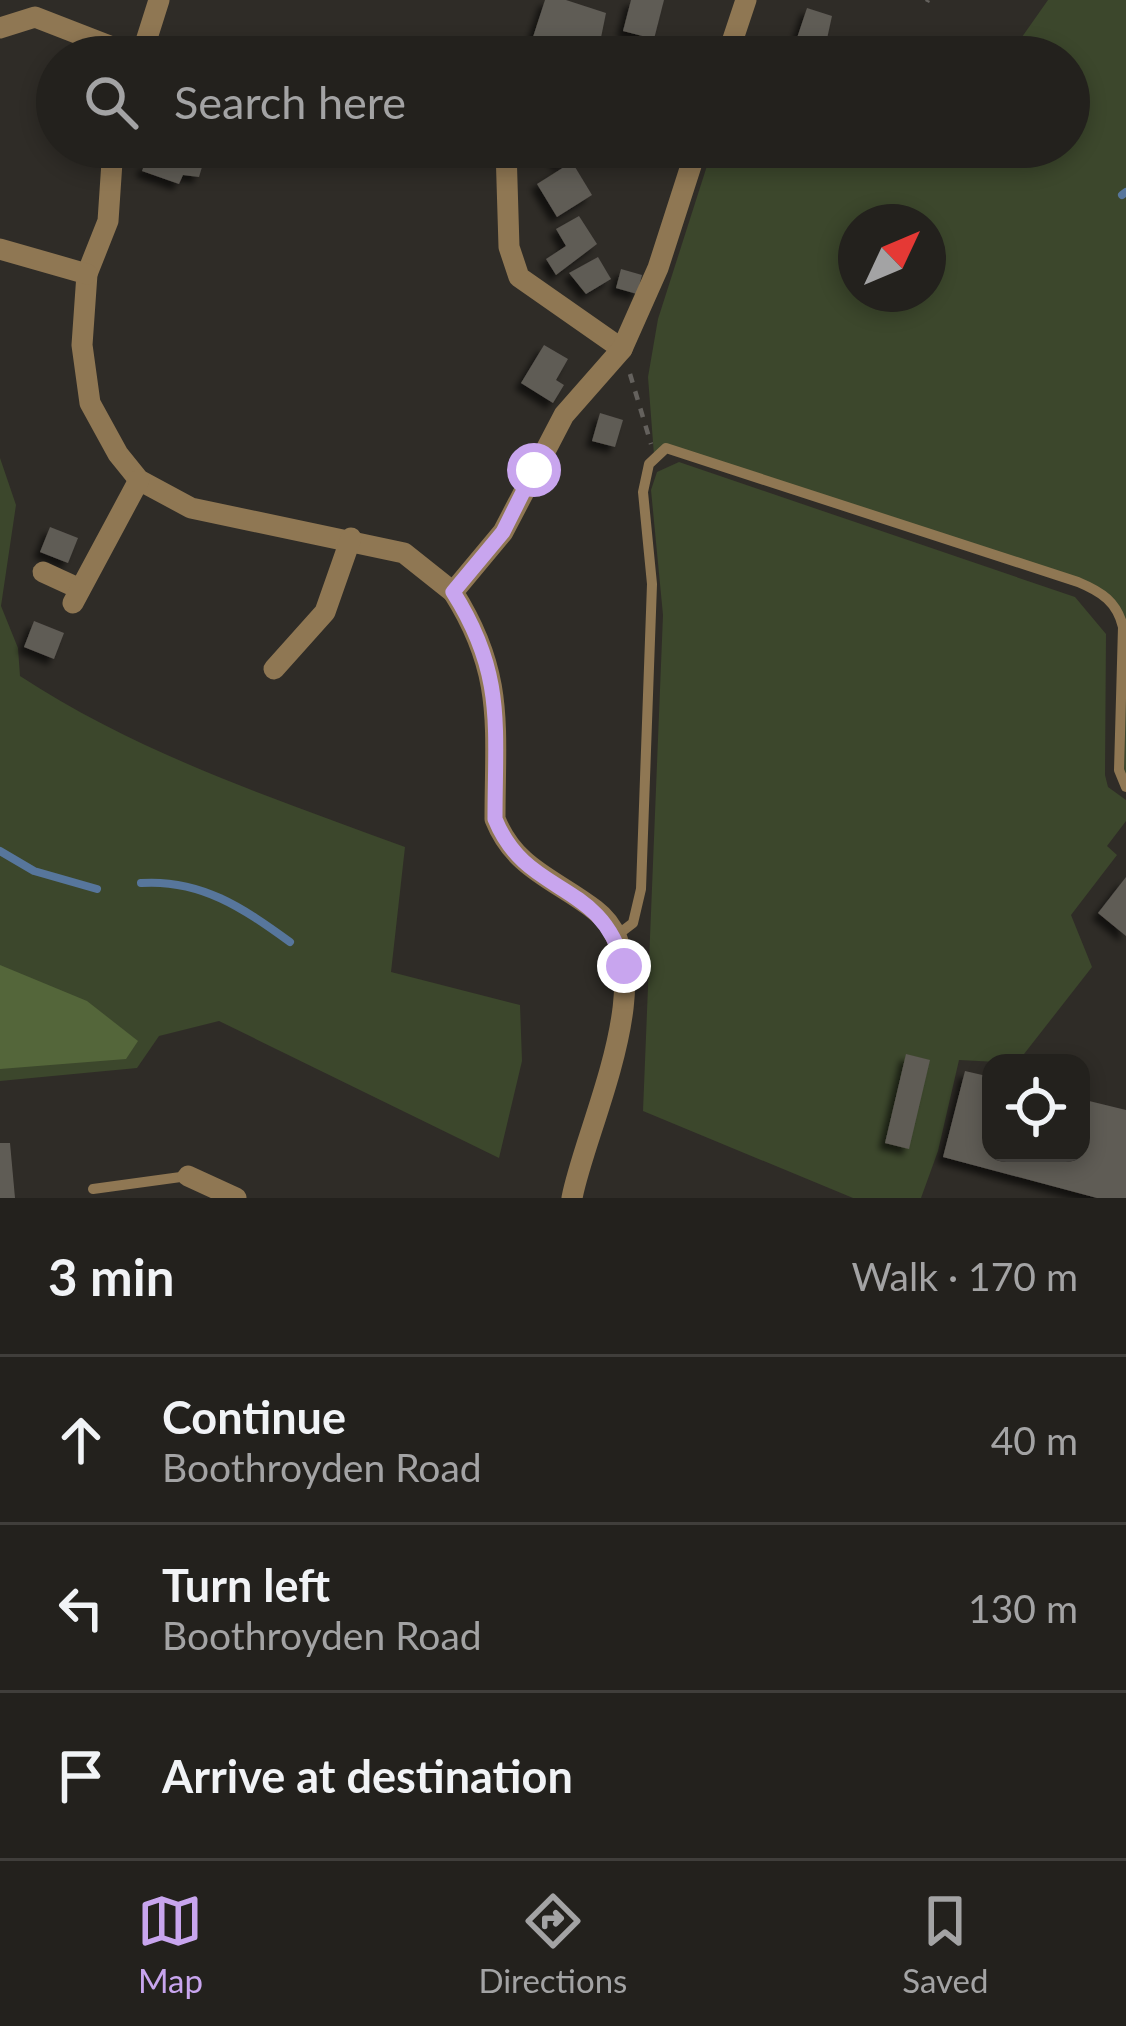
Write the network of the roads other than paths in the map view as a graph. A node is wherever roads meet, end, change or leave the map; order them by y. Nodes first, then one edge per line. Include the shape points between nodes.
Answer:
1 (159, 0) edge
2 (746, 0) edge
3 (0, 28) edge
4 (84, 36) edge
5 (147, 36) edge
6 (734, 36) edge
7 (107, 168) edge
8 (507, 168) edge
9 (690, 168) edge
10 (0, 248) edge
11 (87, 274) junction
12 (622, 349) junction
13 (139, 480) junction
14 (351, 538) junction
15 (43, 572) dead end
16 (453, 592) junction
17 (274, 669) dead end
18 (1126, 787) edge
19 (616, 937) junction
20 (188, 1176) joint
21 (93, 1190) dead end
22 (236, 1198) edge
23 (572, 1198) edge

1 - 5 street
2 - 6 street
3 - 4 street via 34,17
7 - 11 street via 108,221
8 - 12 street via 509,247 519,277
9 - 12 street
10 - 11 street
11 - 13 street via 82,345 90,403
12 - 16 street via 564,415 503,532
13 - 14 street via 191,508
13 - 15 street via 77,596
14 - 16 street via 404,553
14 - 17 street via 325,613
16 - 19 street via 494,680 495,819 503,839 531,872 602,915
18 - 19 lane via 1119,770 1123,627 1105,596 667,448 654,455 643,493 652,602 641,889 633,923
19 - 23 street via 624,966 617,1051 581,1148
20 - 21 lane
20 - 22 street

